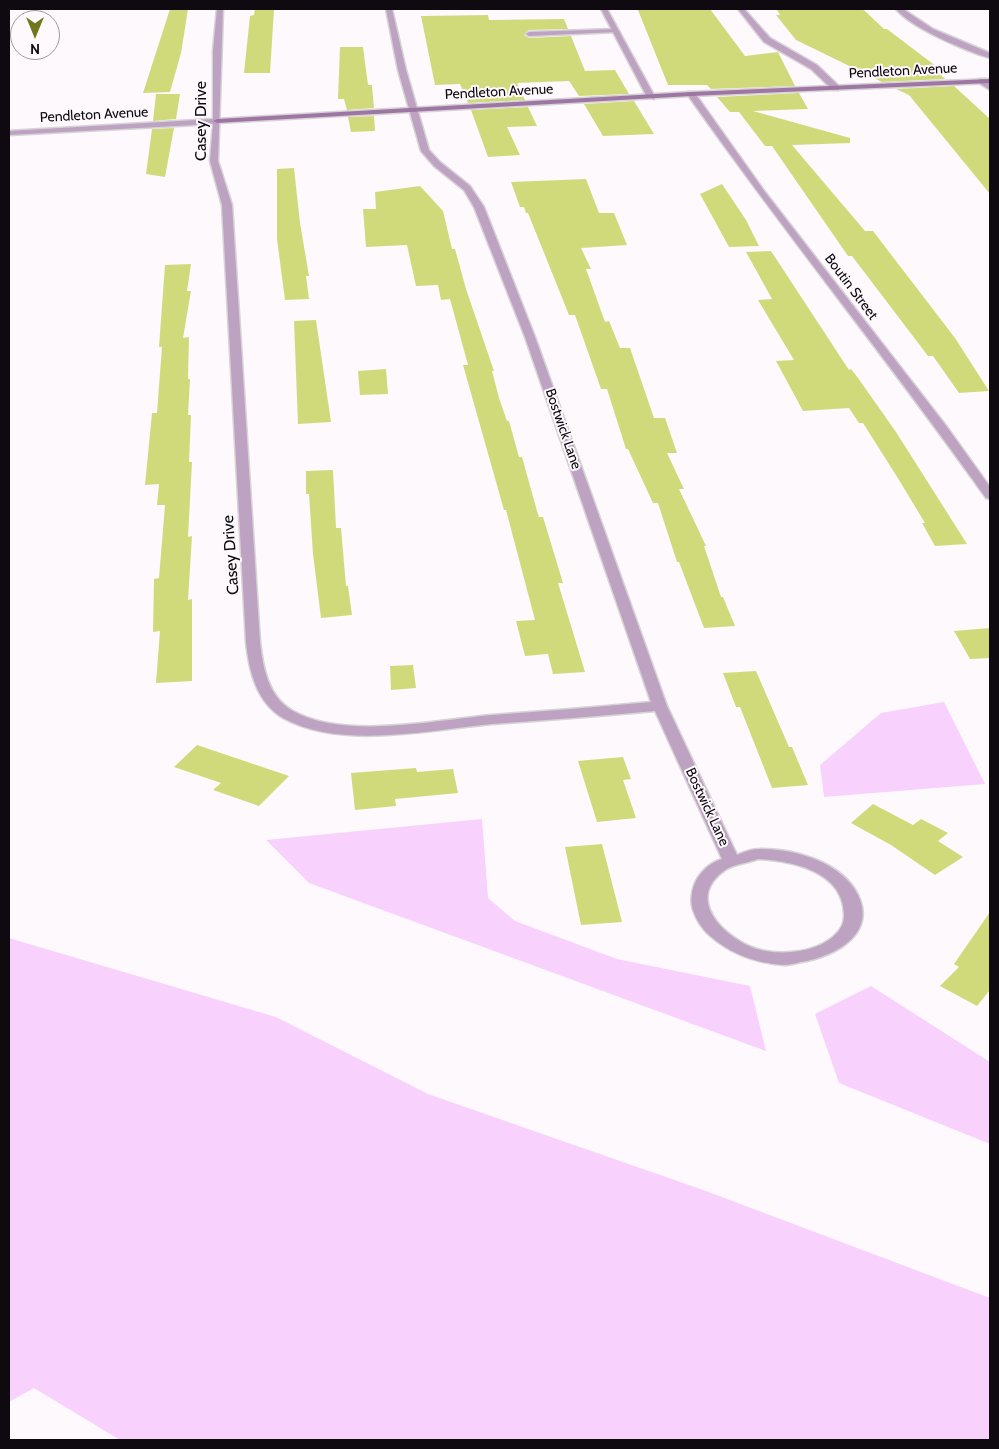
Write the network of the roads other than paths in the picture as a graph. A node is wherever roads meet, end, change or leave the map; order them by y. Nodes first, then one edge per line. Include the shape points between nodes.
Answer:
1 (220, 9) edge
2 (389, 9) edge
3 (604, 9) edge
4 (741, 9) edge
5 (899, 9) edge
6 (615, 31) junction
7 (529, 34) dead end
8 (990, 56) edge
9 (986, 81) edge
10 (836, 88) junction
11 (990, 88) edge
12 (691, 94) junction
13 (651, 97) junction
14 (412, 110) junction
15 (218, 121) junction
16 (9, 133) edge
17 (990, 476) edge
18 (977, 477) junction
19 (990, 495) edge
20 (660, 706) junction
21 (731, 860) junction

1 - 15 street, Casey Drive
2 - 14 street, Bostwick Lane
3 - 6 street
4 - 10 street via 767,40 814,67
5 - 8 street via 925,28
6 - 7 lane
6 - 13 street
9 - 10 street, Pendleton Avenue
9 - 11 street
10 - 12 street, Pendleton Avenue
12 - 13 street, Pendleton Avenue
12 - 18 street, Boutin Street via 762,194
13 - 14 street, Pendleton Avenue
14 - 15 street, Pendleton Avenue
14 - 20 street, Bostwick Lane via 425,151 472,193 482,214 530,337
15 - 16 street, Pendleton Avenue
15 - 20 street, Casey Drive via 214,161 227,205 253,642 258,675 270,700 288,714 311,725 370,729
17 - 18 street
18 - 19 street, Boutin Street
20 - 21 street, Bostwick Lane
21 - 21 street, Bostwick Lane via 757,854 786,856 825,870 844,887 851,902 853,917 845,935 815,955 786,959 756,955 729,944 709,928 699,908 698,898 704,880

